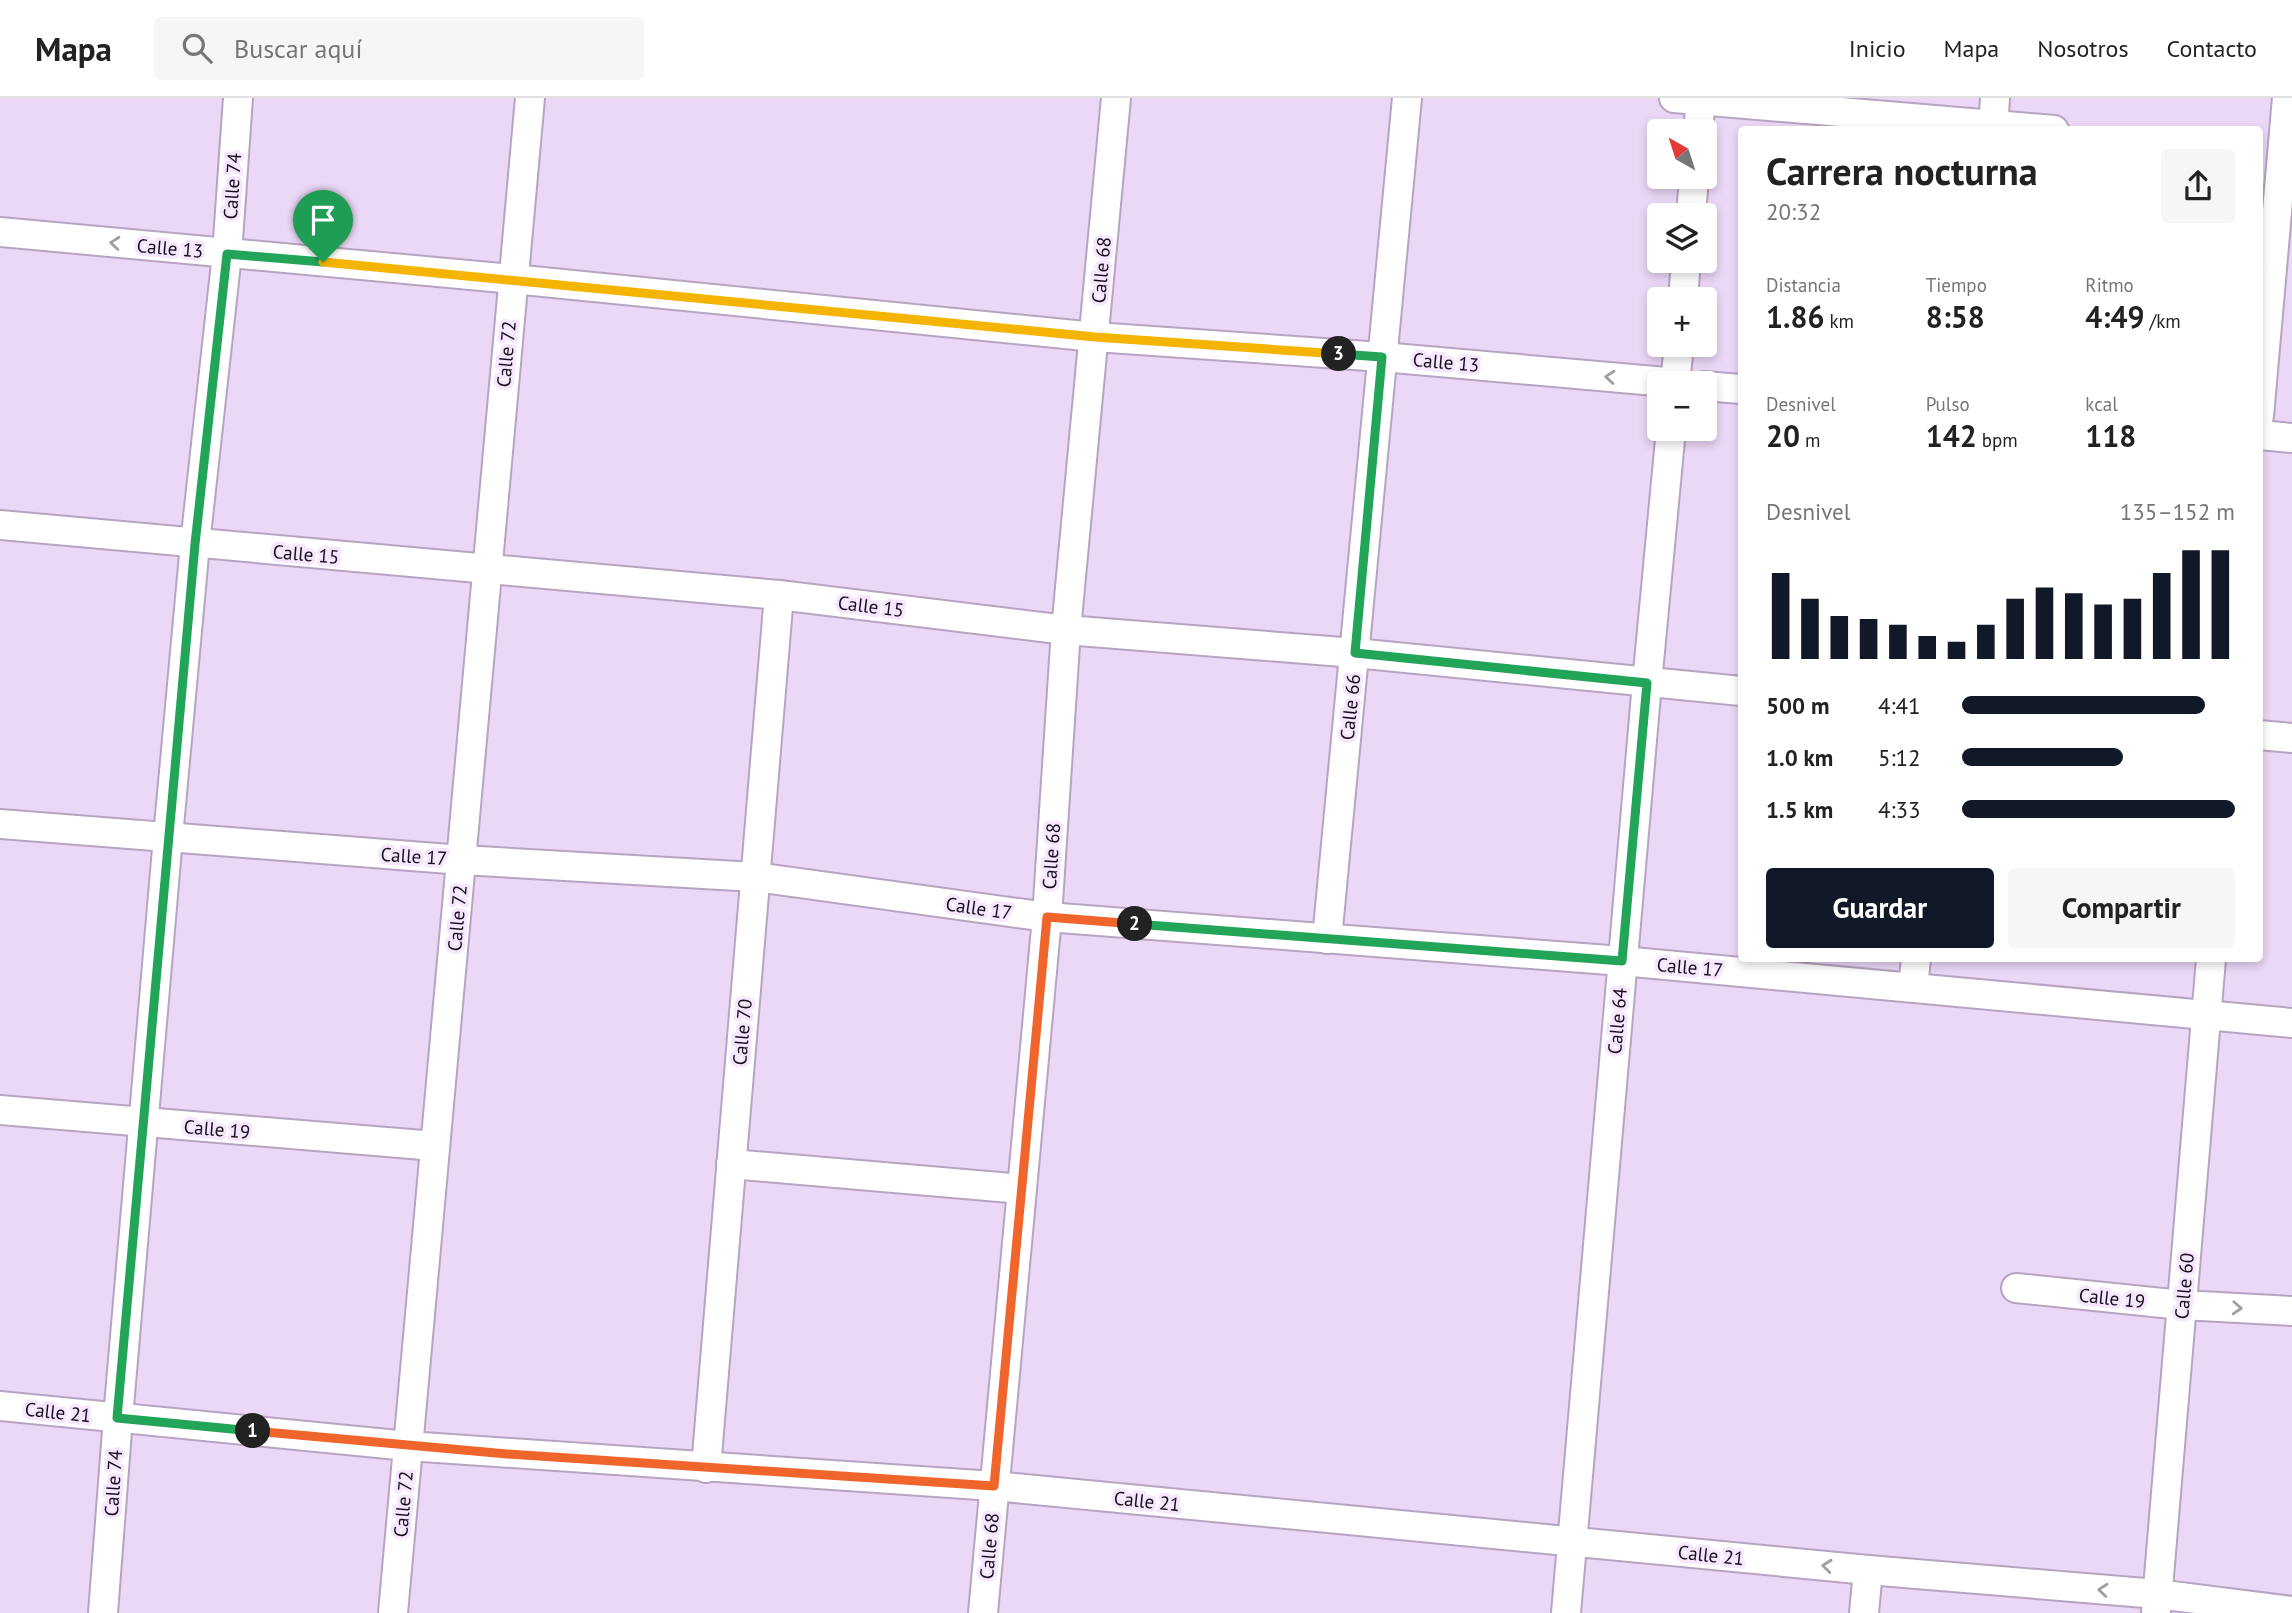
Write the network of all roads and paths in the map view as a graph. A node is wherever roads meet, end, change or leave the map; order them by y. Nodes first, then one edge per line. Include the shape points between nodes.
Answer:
1 (238, 98) edge
2 (530, 98) edge
3 (1116, 98) edge
4 (1407, 98) edge
5 (2287, 98) edge
6 (1692, 99) edge
7 (1994, 117) edge
8 (1696, 119) edge
9 (2036, 126) edge
10 (2278, 152) edge
11 (0, 232) edge
12 (227, 254) junction
13 (513, 279) junction
14 (1095, 337) junction
15 (1382, 357) junction
16 (2263, 360) edge
17 (1647, 380) edge
18 (1717, 387) edge
19 (1738, 389) edge
20 (2263, 435) edge
21 (2292, 438) edge
22 (1670, 441) edge
23 (0, 525) edge
24 (195, 544) junction
25 (487, 570) junction
26 (779, 595) junction
27 (1066, 629) junction
28 (1355, 653) junction
29 (1647, 683) junction
30 (1738, 691) edge
31 (2263, 735) edge
32 (2292, 738) edge
33 (0, 824) edge
34 (168, 837) junction
35 (462, 860) junction
36 (755, 877) junction
37 (1047, 917) junction
38 (1327, 939) junction
39 (1622, 961) junction
40 (1916, 962) edge
41 (2211, 962) edge
42 (1913, 987) junction
43 (2207, 1017) junction
44 (2292, 1023) edge
45 (0, 1110) edge
46 (144, 1123) junction
47 (435, 1146) junction
48 (731, 1164) junction
49 (1022, 1189) junction
50 (2016, 1288) dead end
51 (2182, 1305) junction
52 (2292, 1311) edge
53 (0, 1406) edge
54 (117, 1418) junction
55 (408, 1446) junction
56 (706, 1468) junction
57 (994, 1486) junction
58 (1572, 1542) junction
59 (1868, 1570) junction
60 (2157, 1603) edge
61 (2292, 1611) edge
62 (103, 1613) edge
63 (393, 1613) edge
64 (983, 1613) edge
65 (1566, 1613) edge
66 (1864, 1613) edge

1 - 12 street, Calle 74
2 - 13 street, Calle 72
3 - 14 street, Calle 68
4 - 15 street, Calle 66
5 - 10 street
6 - 7 street
6 - 8 street
7 - 9 street
10 - 16 street
12 -> 11 street, Calle 13
12 - 13 street, Calle 13
12 - 24 street, Calle 74
13 - 14 street, Calle 13
13 - 25 street, Calle 72
14 - 15 street, Calle 13
14 - 27 street, Calle 68
17 -> 15 street, Calle 13
15 - 28 street, Calle 66
18 - 19 street
20 - 21 street
22 - 29 street, Calle 64
23 - 24 street, Calle 15
24 - 25 street, Calle 15
24 - 34 street, Calle 74
25 - 26 street, Calle 15
25 - 35 street, Calle 72
26 - 27 street, Calle 15
26 - 36 street, Calle 70
27 - 28 street, Calle 15
27 - 37 street, Calle 68
28 - 29 street, Calle 15
28 - 38 street, Calle 66
29 - 30 street, Calle 15
29 - 39 street, Calle 64
31 - 32 street
33 - 34 street, Calle 17
34 - 35 street, Calle 17
34 - 46 street, Calle 74
35 - 36 street, Calle 17
35 - 47 street, Calle 72
36 - 37 street, Calle 17
36 - 48 street, Calle 70
37 - 38 street, Calle 17
37 - 49 street, Calle 68
38 - 39 street, Calle 17
39 - 42 street, Calle 17
39 - 58 street, Calle 64
40 - 42 street
41 - 43 street, Calle 60
42 - 43 street, Calle 17
43 - 44 street, Calle 17
43 - 51 street, Calle 60
45 - 46 street, Calle 19
46 - 47 street, Calle 19
46 - 54 street, Calle 74
47 - 55 street, Calle 72
48 - 49 street
48 - 56 street, Calle 70
49 - 57 street, Calle 68
50 - 51 street, Calle 19
51 -> 52 street, Calle 19
51 - 60 street, Calle 60
53 - 54 street, Calle 21
54 - 55 street, Calle 21
54 - 62 street, Calle 74
55 - 56 street, Calle 21
55 - 63 street, Calle 72
56 - 57 street, Calle 21
57 - 58 street, Calle 21
57 - 64 street, Calle 68
59 -> 58 street, Calle 21
58 - 65 street, Calle 64
60 -> 59 street, Calle 21
59 - 66 street
60 - 61 street, Calle 21

